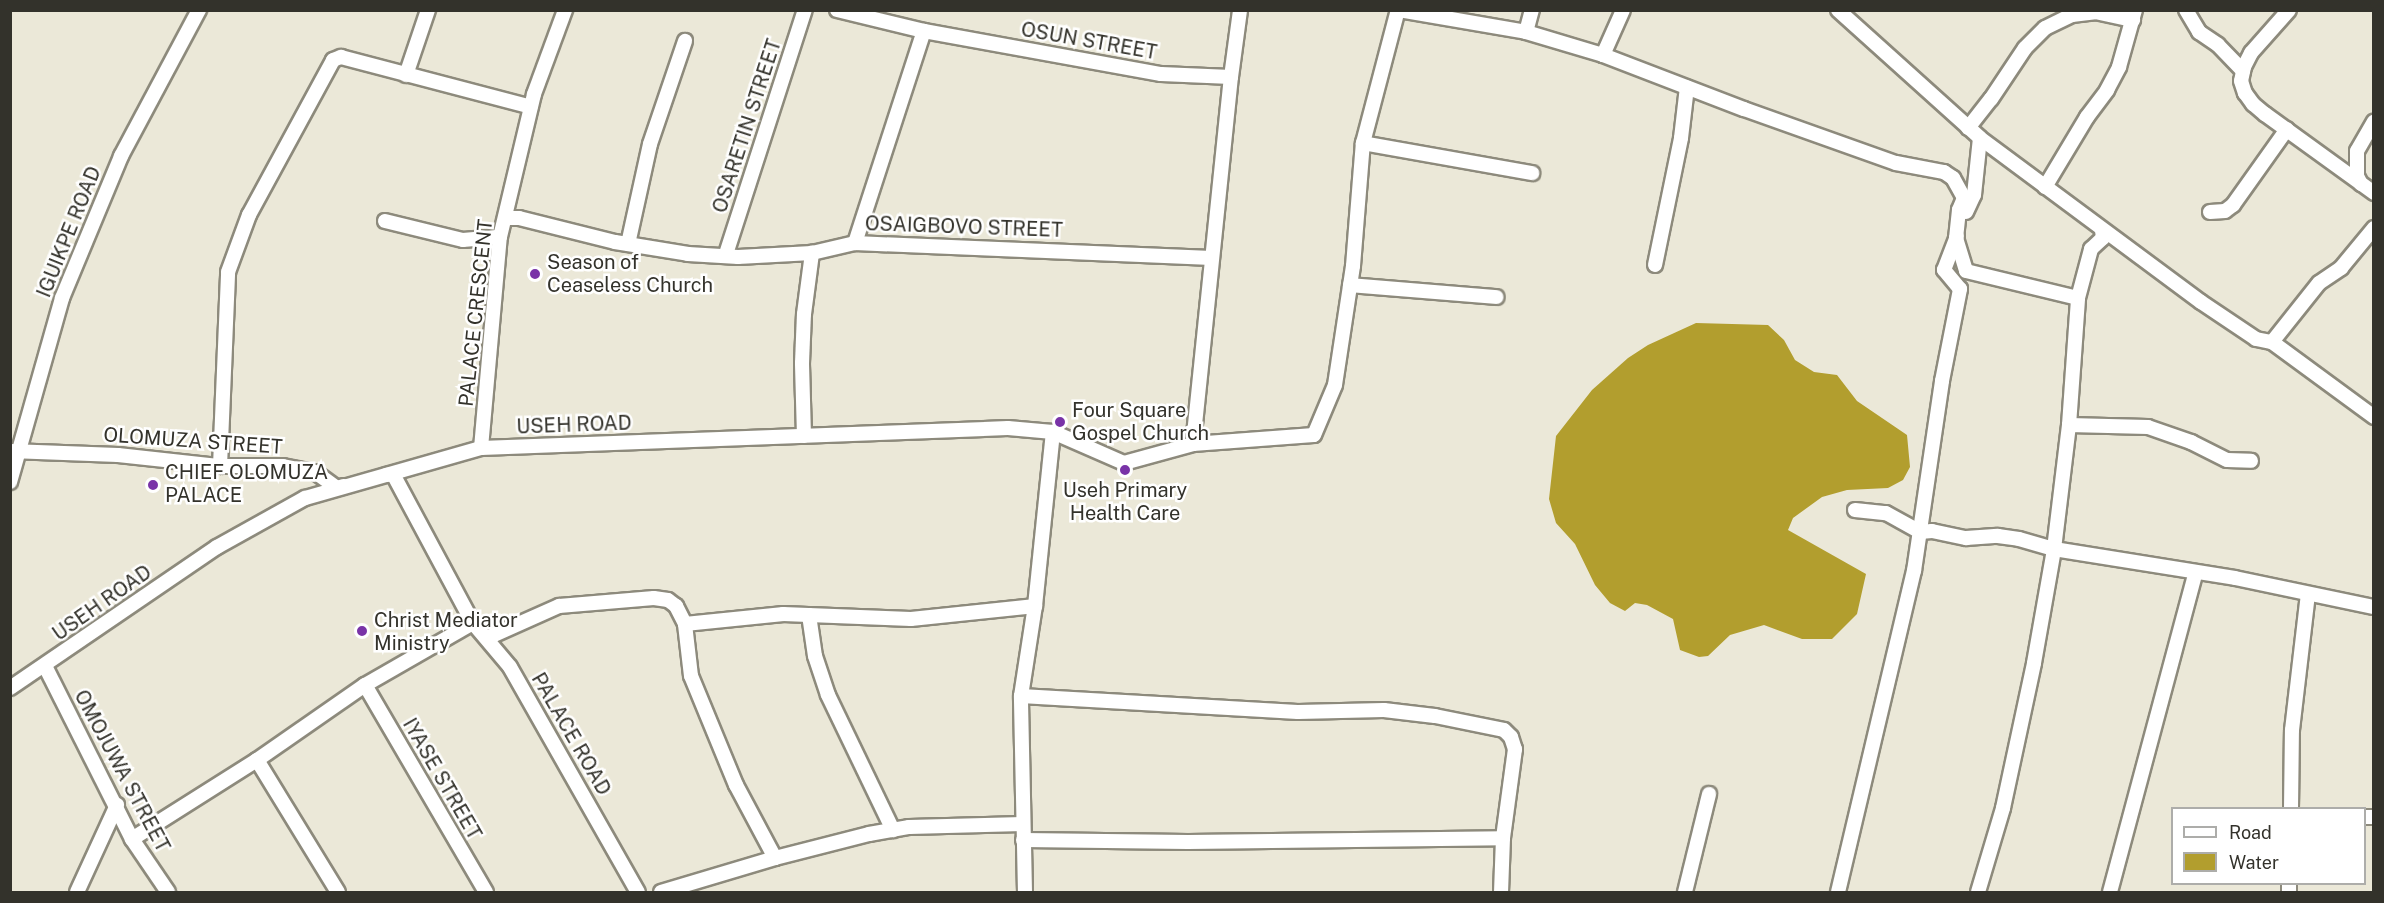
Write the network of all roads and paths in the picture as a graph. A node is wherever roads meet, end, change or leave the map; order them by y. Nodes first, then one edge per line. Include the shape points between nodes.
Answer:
1 (200, 10) edge
2 (428, 10) edge
3 (565, 10) edge
4 (805, 10) edge
5 (837, 10) edge
6 (1240, 10) edge
7 (1399, 10) edge
8 (1532, 10) edge
9 (1623, 10) edge
10 (1838, 10) edge
11 (2186, 10) edge
12 (2289, 10) edge
13 (2134, 15) edge
14 (924, 31) junction
15 (1526, 32) junction
16 (685, 41) dead end
17 (1603, 55) junction
18 (2243, 71) junction
19 (406, 75) junction
20 (1231, 77) junction
21 (1687, 87) junction
22 (531, 107) junction
23 (2373, 121) edge
24 (1968, 128) junction
25 (2286, 129) junction
26 (1980, 138) junction
27 (1363, 143) junction
28 (1532, 172) dead end
29 (2361, 184) junction
30 (2045, 187) junction
31 (2373, 193) edge
32 (2210, 212) dead end
33 (505, 218) junction
34 (385, 220) dead end
35 (2090, 221) junction
36 (2373, 228) edge
37 (2102, 230) junction
38 (500, 237) junction
39 (1956, 238) junction
40 (855, 243) junction
41 (628, 244) junction
42 (2091, 249) junction
43 (812, 253) junction
44 (726, 254) junction
45 (1212, 258) junction
46 (1655, 265) dead end
47 (1350, 285) junction
48 (1497, 297) dead end
49 (2078, 298) junction
50 (2272, 342) junction
51 (2373, 417) edge
52 (2068, 424) junction
53 (1053, 432) junction
54 (804, 436) junction
55 (1193, 444) junction
56 (481, 448) junction
57 (15, 451) edge
58 (2251, 461) dead end
59 (220, 466) junction
60 (393, 474) junction
61 (10, 482) edge
62 (1855, 510) dead end
63 (1920, 532) junction
64 (2054, 549) junction
65 (2196, 572) junction
66 (2308, 594) junction
67 (1035, 606) junction
68 (2373, 607) edge
69 (809, 615) junction
70 (473, 623) junction
71 (685, 624) junction
72 (487, 638) junction
73 (45, 666) junction
74 (365, 685) junction
75 (10, 688) edge
76 (1021, 696) junction
77 (257, 760) junction
78 (1708, 794) dead end
79 (117, 805) junction
80 (2291, 807) edge
81 (1023, 824) junction
82 (893, 830) junction
83 (1503, 838) junction
84 (132, 839) junction
85 (1023, 840) junction
86 (775, 858) junction
87 (77, 892) edge
88 (168, 892) edge
89 (338, 892) edge
90 (486, 892) edge
91 (638, 892) edge
92 (661, 892) edge
93 (1025, 892) edge
94 (1501, 892) edge
95 (1685, 892) edge
96 (1838, 892) edge
97 (1978, 892) edge
98 (2110, 892) edge

1 - 57 street, IGUIKPE ROAD via 121,156 62,298
2 - 19 street
3 - 22 street, PALACE CRESCENT
4 - 44 street, OSARETIN STREET
5 - 14 street, OSUN STREET
6 - 20 street
7 - 15 street
7 - 27 street
8 - 15 street
9 - 17 street
10 - 24 street
11 - 18 street via 2199,32
12 - 18 street via 2251,53
13 - 24 street via 2072,15 2045,28 2025,48
13 - 30 street via 2119,67
14 - 20 street, OSUN STREET via 1161,74
14 - 40 street
15 - 17 street
16 - 41 street via 650,144
17 - 21 street
18 - 25 street via 2241,81 2253,104
19 - 22 street
19 - 59 street via 341,57 333,60 249,215 228,272
20 - 45 street
21 - 39 street via 1896,163 1944,172 1953,178 1964,198
21 - 46 street via 1681,138
22 - 33 street, PALACE CRESCENT
23 - 29 street via 2357,151 2357,176
24 - 26 street
25 - 29 street
25 - 32 street via 2233,205 2225,211
26 - 30 street
26 - 39 street via 1974,195
27 - 28 street
27 - 47 street
29 - 31 street
30 - 35 street
33 - 38 street, PALACE CRESCENT
33 - 41 street, OSAIGBOVO STREET
34 - 38 street via 463,240
35 - 37 street
35 - 42 street
36 - 50 street via 2341,268 2308,294
37 - 42 street via 2103,238
37 - 50 street via 2236,326 2256,339
38 - 56 street, PALACE CRESCENT
39 - 49 street via 1966,271
39 - 63 street via 1944,270 1960,289
40 - 43 street, OSAIGBOVO STREET
40 - 45 street, OSAIGBOVO STREET
41 - 44 street, OSAIGBOVO STREET via 688,254
42 - 49 street
43 - 44 street, OSAIGBOVO STREET via 738,257
43 - 54 street via 803,334
45 - 55 street
47 - 48 street
47 - 55 street, USEH ROAD via 1335,385 1314,435
49 - 52 street
50 - 51 street
52 - 58 street via 2148,427 2227,460
52 - 64 street
53 - 54 street, USEH ROAD via 1008,428
53 - 55 street, USEH ROAD via 1124,463
53 - 67 street
54 - 56 street, USEH ROAD
56 - 60 street, USEH ROAD
57 - 59 street, OLOMUZA STREET via 118,455
57 - 61 street, IGUIKPE ROAD
59 - 60 street, OLOMUZA STREET via 283,466 315,472 337,488
60 - 70 street, PALACE ROAD
60 - 73 street, USEH ROAD via 304,498 217,547
62 - 63 street via 1886,513
63 - 64 street via 1966,538 1998,536
63 - 96 street
64 - 65 street
64 - 97 street via 2003,808
65 - 66 street
65 - 98 street
66 - 68 street
66 - 80 street via 2292,730
67 - 69 street via 911,619
67 - 76 street
69 - 71 street
69 - 82 street via 815,656 828,695
70 - 72 street, PALACE ROAD
70 - 74 street
71 - 72 street via 676,606 654,598 559,606
71 - 86 street via 691,676 736,785
72 - 91 street, PALACE ROAD via 534,707
73 - 75 street, USEH ROAD
73 - 79 street, OMOJUWA STREET
74 - 77 street
74 - 90 street, IYASE STREET
76 - 81 street
76 - 83 street via 1298,712 1384,710 1504,730 1515,749
77 - 84 street
77 - 89 street
78 - 95 street
79 - 84 street, OMOJUWA STREET
79 - 87 street
81 - 82 street
81 - 85 street
82 - 86 street
83 - 85 street
83 - 94 street
84 - 88 street, OMOJUWA STREET
85 - 93 street
86 - 92 street

